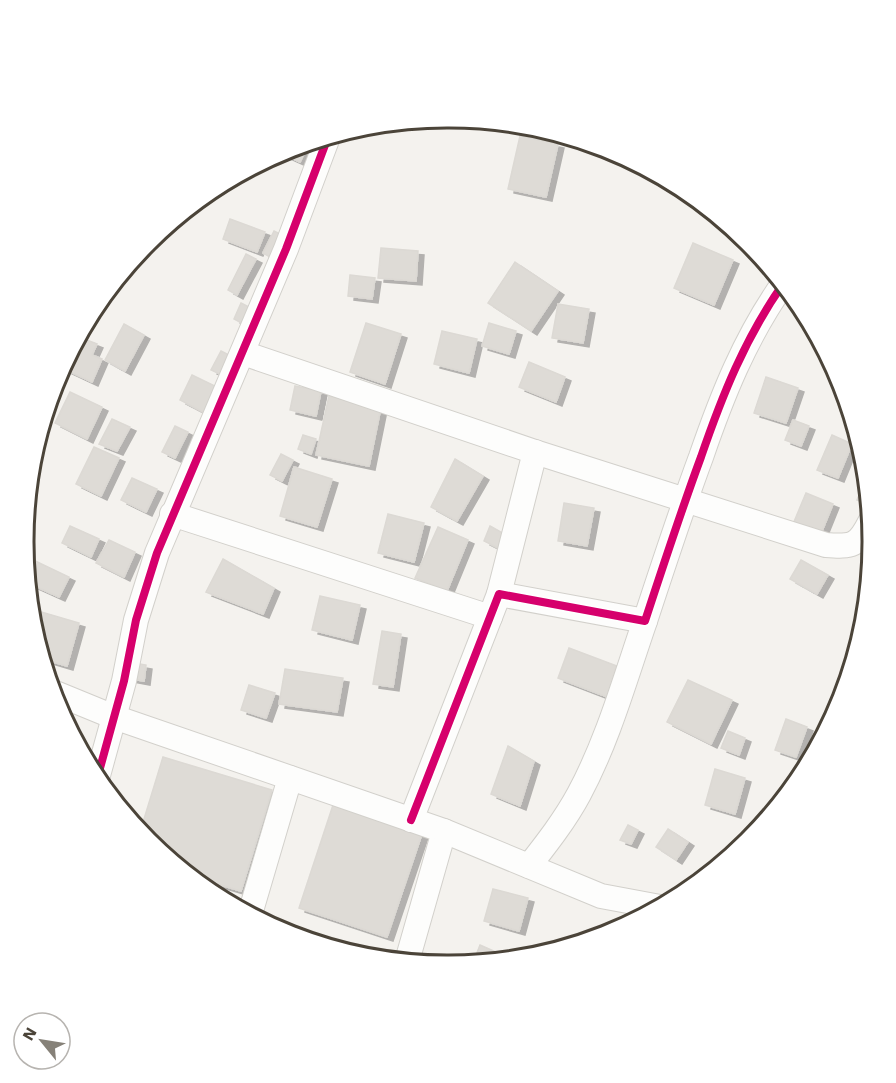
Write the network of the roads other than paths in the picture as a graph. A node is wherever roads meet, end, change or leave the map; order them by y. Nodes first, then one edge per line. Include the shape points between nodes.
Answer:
1 (324, 147) edge
2 (778, 292) edge
3 (243, 353) junction
4 (535, 452) junction
5 (685, 500) junction
6 (172, 514) junction
7 (862, 538) edge
8 (499, 594) junction
9 (490, 617) junction
10 (645, 621) junction
11 (65, 697) edge
12 (114, 717) junction
13 (101, 765) edge
14 (290, 778) junction
15 (411, 820) junction
16 (444, 831) junction
17 (529, 866) junction
18 (646, 904) edge
19 (252, 906) edge
20 (409, 953) edge

1 - 3 street
2 - 5 street via 744,346 723,393
3 - 4 street
3 - 6 street
4 - 5 street
4 - 8 street
5 - 7 street via 826,545 847,547
5 - 10 street
6 - 9 street
6 - 12 street via 136,620
8 - 9 street
8 - 10 street
9 - 15 street
10 - 17 street via 604,739 580,794
11 - 12 street
12 - 13 street
12 - 14 street
14 - 15 street
14 - 19 street
15 - 16 street
16 - 17 street
16 - 20 street
17 - 18 street via 601,896

